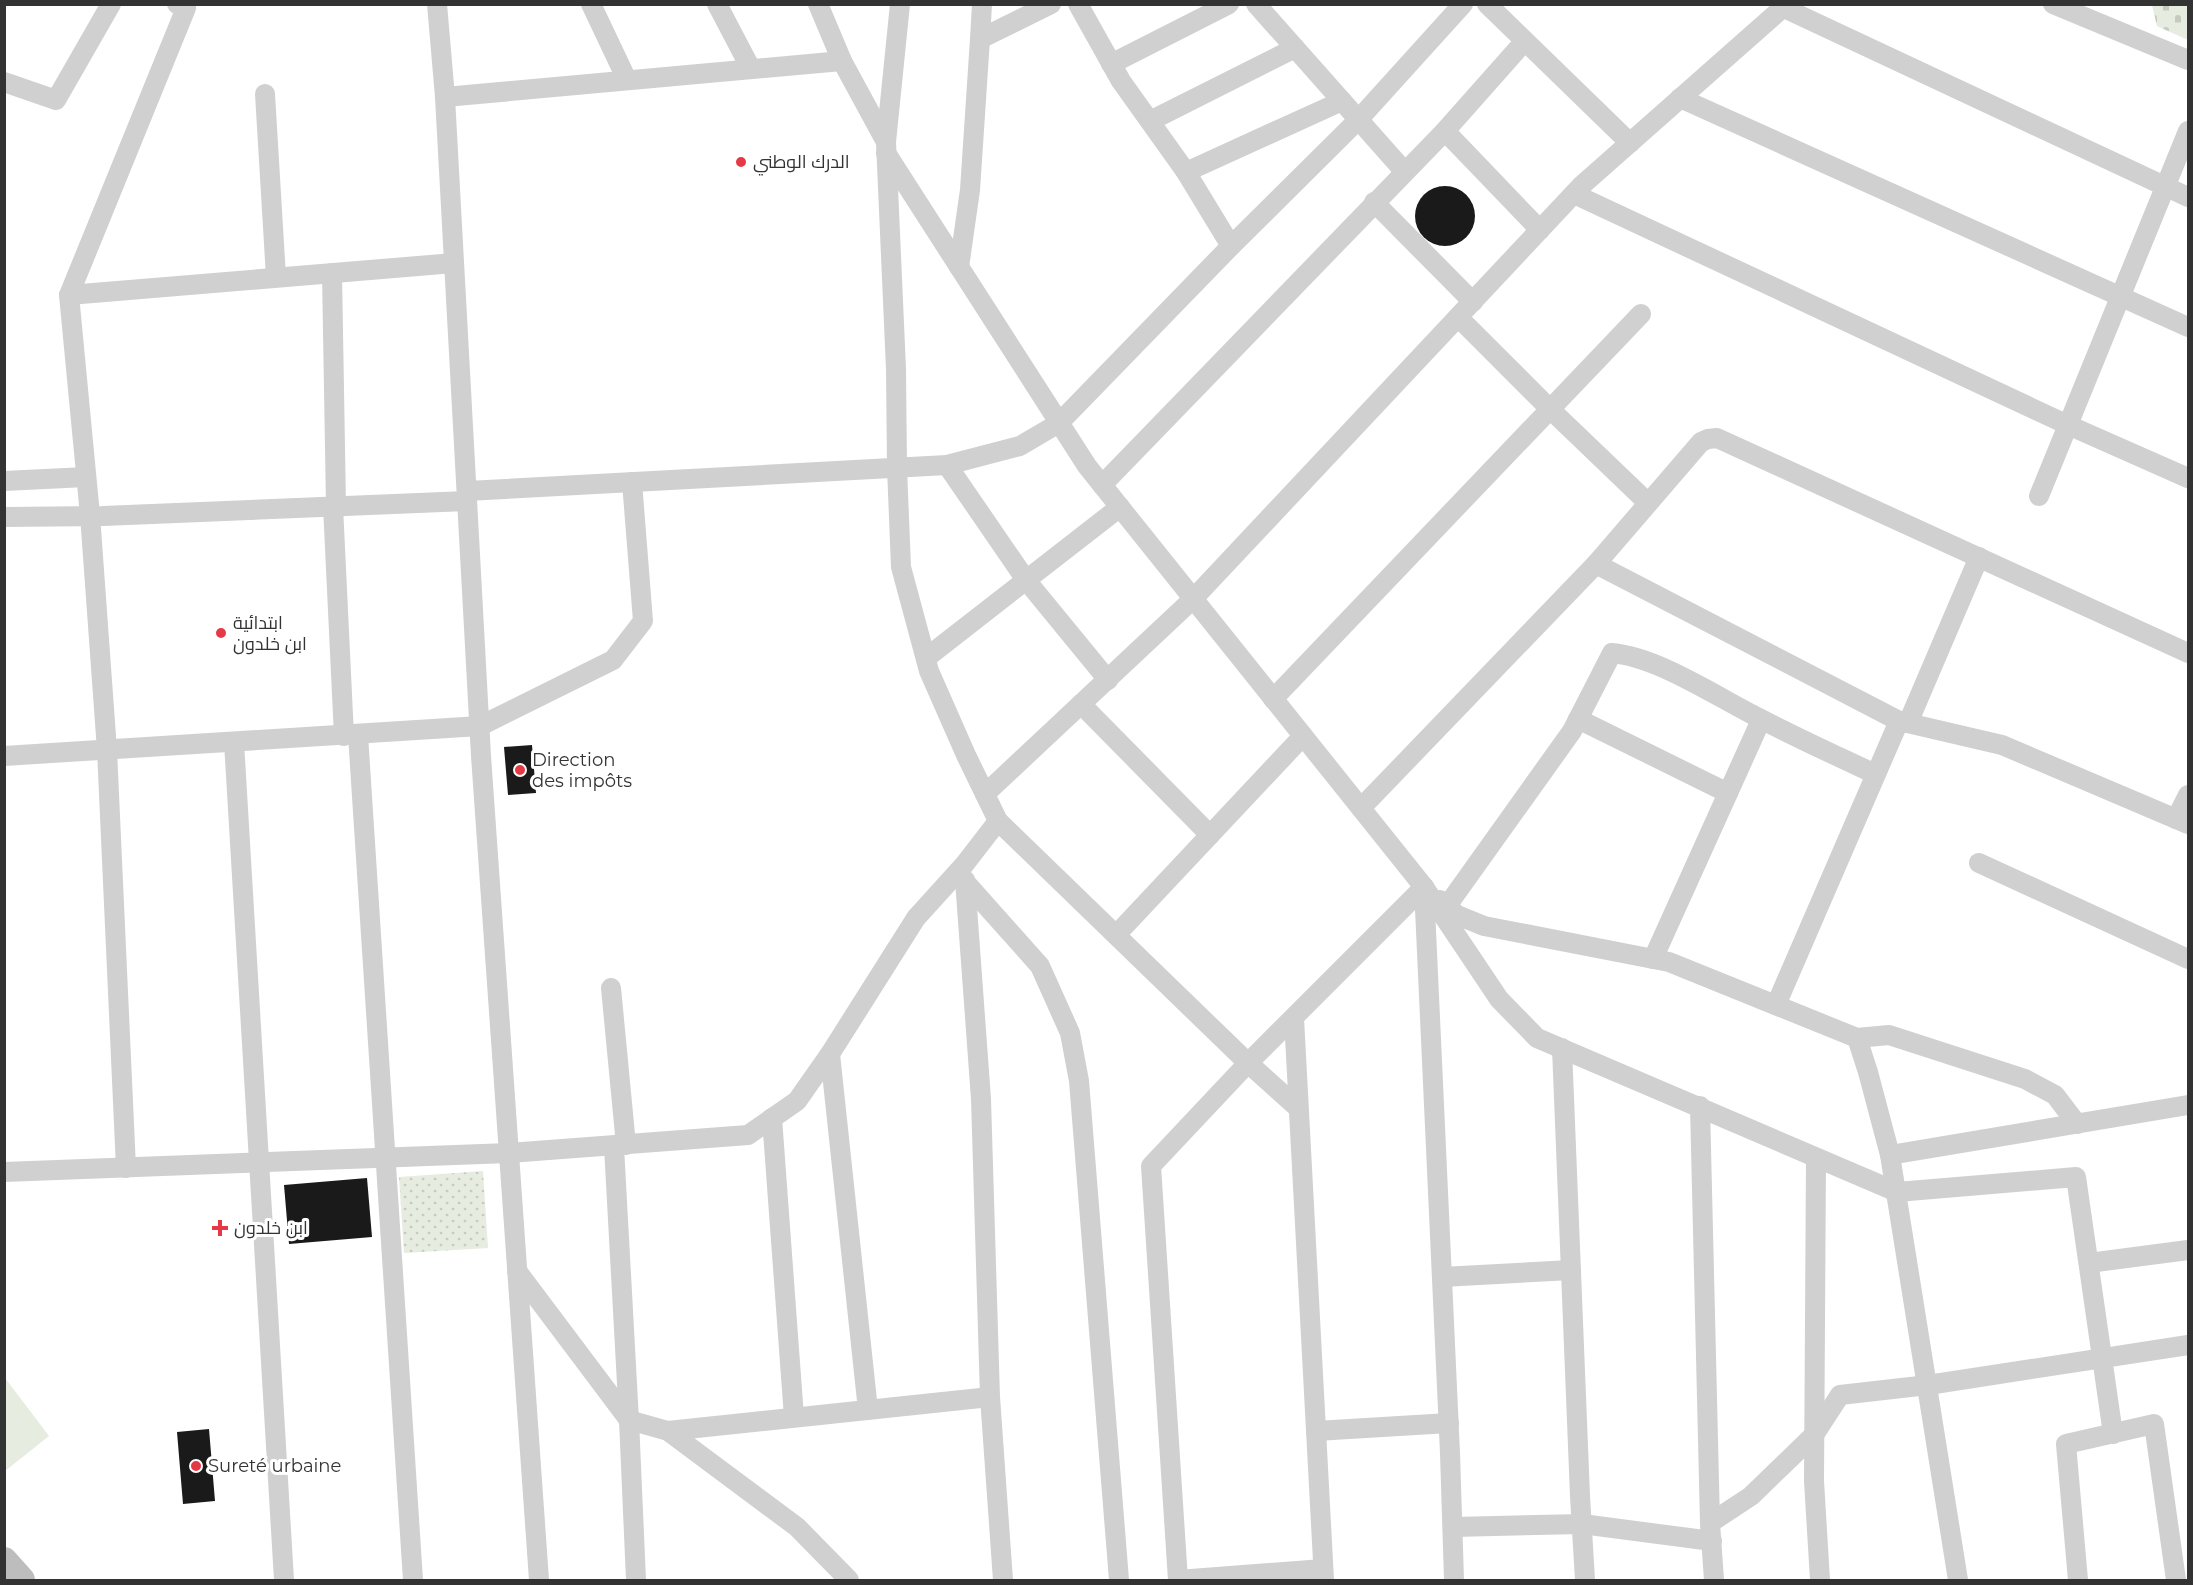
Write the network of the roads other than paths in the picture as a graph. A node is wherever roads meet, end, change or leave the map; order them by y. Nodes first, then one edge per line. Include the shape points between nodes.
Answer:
1 (111, 4) edge
2 (177, 4) edge
3 (437, 4) edge
4 (591, 4) edge
5 (717, 4) edge
6 (818, 4) edge
7 (900, 4) edge
8 (982, 4) edge
9 (1051, 4) edge
10 (1078, 4) edge
11 (1229, 4) edge
12 (1256, 4) edge
13 (1487, 4) edge
14 (2054, 4) edge
15 (1463, 5) edge
16 (1784, 6) edge
17 (981, 39) junction
18 (1524, 42) junction
19 (1294, 48) junction
20 (2188, 60) edge
21 (842, 61) junction
22 (1111, 64) junction
23 (751, 69) junction
24 (627, 80) junction
25 (4, 82) edge
26 (265, 94) dead end
27 (446, 97) junction
28 (1680, 98) junction
29 (1342, 101) junction
30 (1358, 120) junction
31 (1150, 121) junction
32 (1445, 131) junction
33 (2188, 131) edge
34 (1630, 143) junction
35 (886, 147) junction
36 (1404, 171) junction
37 (1186, 172) junction
38 (2165, 188) junction
39 (1574, 194) junction
40 (2188, 197) edge
41 (1374, 202) junction
42 (1540, 230) junction
43 (1231, 246) junction
44 (454, 264) junction
45 (959, 267) junction
46 (332, 273) junction
47 (276, 277) junction
48 (69, 295) junction
49 (2120, 298) junction
50 (1473, 302) junction
51 (1641, 314) dead end
52 (1458, 317) junction
53 (2188, 327) edge
54 (1550, 409) junction
55 (1059, 423) junction
56 (2068, 425) junction
57 (946, 465) junction
58 (897, 468) junction
59 (86, 477) junction
60 (2188, 478) edge
61 (4, 481) edge
62 (632, 482) junction
63 (1102, 485) junction
64 (467, 496) junction
65 (2039, 496) dead end
66 (1648, 503) junction
67 (335, 506) junction
68 (1120, 507) junction
69 (90, 515) junction
70 (4, 517) edge
71 (1979, 557) junction
72 (1596, 564) junction
73 (1026, 580) junction
74 (1193, 599) junction
75 (2188, 653) edge
76 (926, 658) junction
77 (1108, 680) junction
78 (1273, 699) junction
79 (1081, 704) junction
80 (1578, 719) junction
81 (1761, 720) junction
82 (1904, 722) junction
83 (480, 726) junction
84 (351, 735) junction
85 (1303, 736) junction
86 (234, 742) junction
87 (107, 750) junction
88 (4, 756) edge
89 (1875, 774) junction
90 (1728, 793) junction
91 (985, 795) junction
92 (2188, 795) edge
93 (1361, 808) junction
94 (998, 822) junction
95 (2182, 822) edge
96 (1210, 835) junction
97 (1980, 863) dead end
98 (965, 874) junction
99 (1424, 887) junction
100 (1447, 906) junction
101 (1116, 935) junction
102 (1653, 959) junction
103 (2188, 959) edge
104 (611, 988) dead end
105 (1776, 1005) junction
106 (1294, 1018) junction
107 (1857, 1038) junction
108 (1562, 1048) junction
109 (830, 1054) junction
110 (1248, 1063) junction
111 (2188, 1105) edge
112 (1700, 1106) junction
113 (1298, 1107) junction
114 (772, 1118) junction
115 (2077, 1124) junction
116 (620, 1146) junction
117 (509, 1153) junction
118 (1890, 1155) junction
119 (386, 1158) junction
120 (1816, 1159) junction
121 (259, 1162) junction
122 (126, 1168) junction
123 (4, 1172) edge
124 (1897, 1192) junction
125 (2188, 1250) edge
126 (2089, 1263) junction
127 (517, 1270) junction
128 (1571, 1270) junction
129 (1442, 1277) junction
130 (2188, 1345) edge
131 (2102, 1357) junction
132 (1928, 1385) junction
133 (990, 1397) junction
134 (868, 1410) junction
135 (794, 1418) junction
136 (629, 1420) junction
137 (1449, 1423) junction
138 (668, 1431) junction
139 (1316, 1431) junction
140 (2113, 1434) junction
141 (1814, 1436) junction
142 (1582, 1524) junction
143 (1453, 1527) junction
144 (1711, 1532) junction
145 (4, 1561) edge
146 (1324, 1575) edge
147 (21, 1581) edge
148 (284, 1581) edge
149 (413, 1581) edge
150 (539, 1581) edge
151 (636, 1581) edge
152 (849, 1581) edge
153 (1003, 1581) edge
154 (1119, 1581) edge
155 (1178, 1581) edge
156 (1454, 1581) edge
157 (1585, 1581) edge
158 (1714, 1581) edge
159 (1820, 1581) edge
160 (1958, 1581) edge
161 (2078, 1581) edge
162 (2176, 1581) edge

1 - 25 street via 56,100
2 - 48 street via 186,8
3 - 27 street
4 - 24 street
5 - 23 street
6 - 21 street
7 - 35 street
8 - 17 street
9 - 17 street
10 - 22 street
11 - 22 street
12 - 19 street
13 - 18 street
14 - 20 street
15 - 30 street
16 - 28 street
16 - 38 street
17 - 45 street via 970,190
18 - 32 street
18 - 34 street
19 - 29 street
19 - 31 street
21 - 23 street
21 - 35 street
22 - 31 street
23 - 24 street
24 - 27 street
26 - 47 street
27 - 44 street
28 - 34 street
28 - 49 street
29 - 30 street
29 - 37 street
30 - 36 street
30 - 43 street
31 - 37 street
32 - 36 street
32 - 42 street
33 - 38 street
34 - 39 street
35 - 45 street
35 - 58 street
36 - 41 street
37 - 43 street
38 - 40 street
38 - 49 street
39 - 42 street
39 - 56 street
41 - 50 street
41 - 63 street
42 - 50 street
43 - 55 street
44 - 46 street
44 - 64 street
45 - 55 street
46 - 47 street
46 - 67 street
47 - 48 street
48 - 59 street
49 - 53 street
49 - 56 street
50 - 52 street
51 - 54 street
52 - 54 street
52 - 74 street
54 - 66 street
54 - 78 street
55 - 57 street via 1020,446
55 - 63 street
56 - 60 street
56 - 65 street
57 - 58 street
57 - 73 street
58 - 62 street
58 - 76 street via 901,567
59 - 61 street
59 - 69 street
62 - 64 street
62 - 83 street via 643,621 613,660
63 - 68 street
64 - 67 street
64 - 83 street
66 - 71 street via 1701,442 1717,438
66 - 72 street
67 - 69 street
67 - 84 street
68 - 73 street
68 - 74 street
69 - 70 street
69 - 87 street
71 - 75 street
71 - 82 street
72 - 82 street
72 - 93 street
73 - 76 street
73 - 77 street
74 - 77 street
74 - 78 street
76 - 91 street
77 - 79 street
78 - 85 street
79 - 91 street
79 - 96 street
80 - 81 street via 1612,653 1657,665
80 - 90 street
80 - 100 street
81 - 89 street
81 - 90 street
82 - 89 street
82 - 95 street via 2002,745
83 - 84 street
83 - 117 street
84 - 86 street
84 - 119 street
85 - 93 street
85 - 96 street
86 - 87 street
86 - 121 street
87 - 88 street
87 - 122 street
89 - 105 street
90 - 102 street
91 - 94 street
92 - 95 street
93 - 99 street
94 - 98 street
94 - 101 street
96 - 101 street
97 - 103 street
98 - 109 street via 916,918
98 - 133 street via 981,1099
98 - 154 street via 1040,966 1070,1033 1079,1081
99 - 100 street
99 - 106 street
99 - 108 street via 1498,999 1536,1038
99 - 129 street
100 - 102 street via 1484,927
101 - 110 street
102 - 105 street
104 - 116 street
105 - 107 street
106 - 110 street
106 - 113 street
107 - 115 street via 1888,1035 2025,1079 2055,1095
107 - 118 street
108 - 112 street
108 - 128 street
109 - 114 street via 796,1101
109 - 134 street
110 - 113 street
110 - 155 street via 1151,1166
111 - 115 street
112 - 120 street
112 - 144 street
113 - 139 street
114 - 116 street via 748,1135
114 - 135 street
115 - 118 street
116 - 117 street
116 - 136 street
117 - 119 street
117 - 127 street
118 - 124 street
119 - 121 street
119 - 149 street
120 - 124 street
120 - 141 street
121 - 122 street
121 - 148 street
122 - 123 street
124 - 126 street via 2076,1177
124 - 132 street
125 - 126 street
126 - 131 street
127 - 136 street
127 - 150 street
128 - 129 street
128 - 142 street
129 - 137 street
130 - 131 street
131 - 132 street
131 - 140 street
132 - 141 street via 1840,1395
132 - 160 street
133 - 134 street
133 - 153 street
134 - 135 street
135 - 138 street
136 - 138 street
136 - 151 street
137 - 139 street
137 - 143 street
138 - 152 street via 797,1527
139 - 146 street
140 - 161 street via 2066,1444
140 - 162 street via 2154,1424
141 - 144 street
141 - 159 street
142 - 143 street
142 - 144 street
142 - 157 street
143 - 156 street
144 - 158 street
145 - 147 street
146 - 155 street

